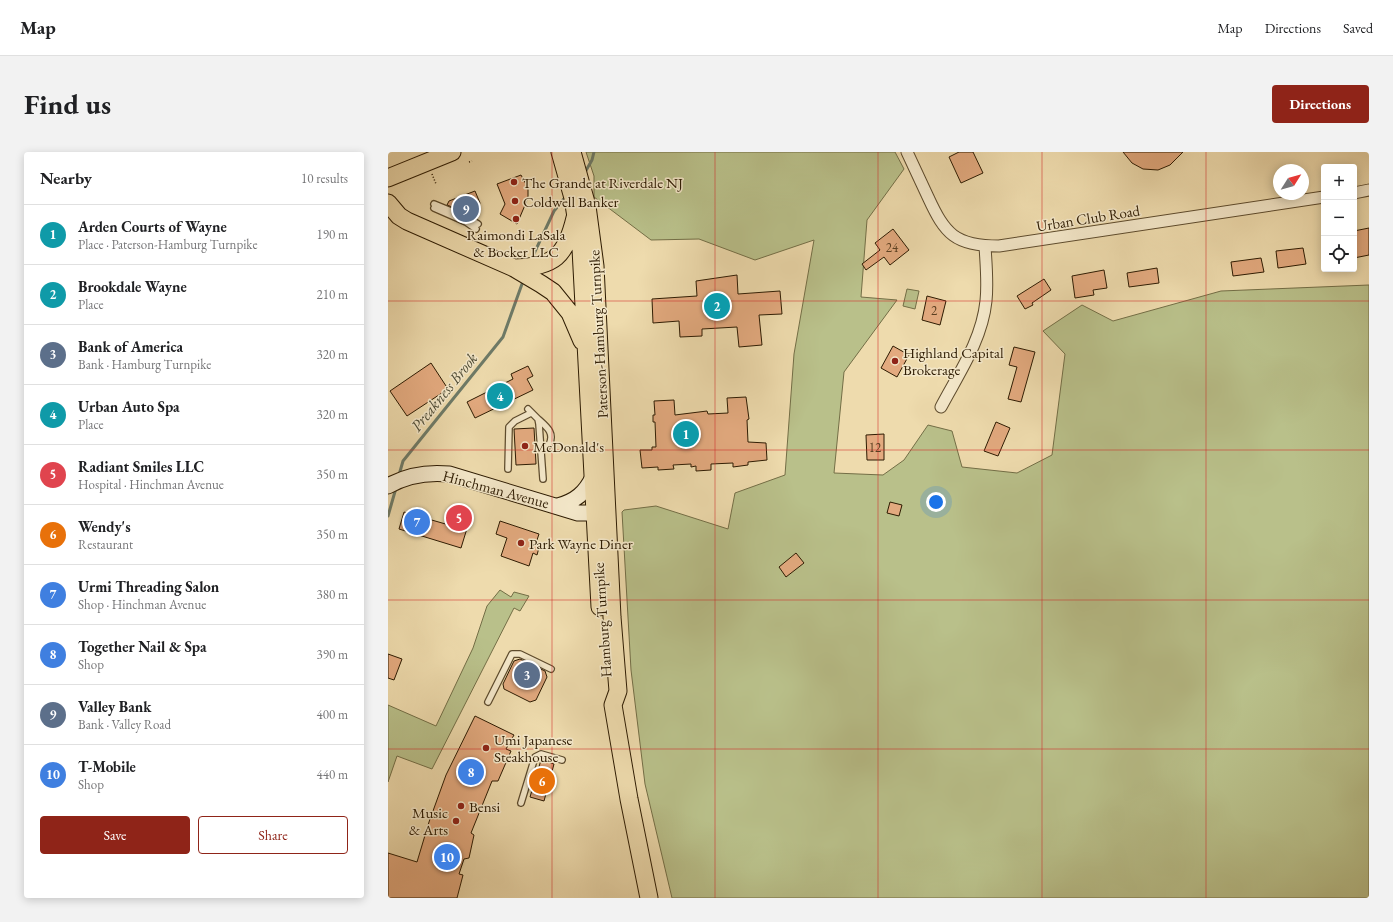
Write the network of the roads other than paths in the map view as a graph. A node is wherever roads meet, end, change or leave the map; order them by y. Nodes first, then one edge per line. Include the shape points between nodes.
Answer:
1 (452, 152) edge
2 (560, 152) edge
3 (572, 152) edge
4 (906, 152) edge
5 (388, 180) edge
6 (575, 190) junction
7 (1369, 190) edge
8 (1357, 192) edge
9 (1321, 197) edge
10 (388, 203) edge
11 (434, 206) dead end
12 (422, 226) junction
13 (477, 227) dead end
14 (985, 246) junction
15 (514, 268) junction
16 (587, 354) junction
17 (941, 407) dead end
18 (538, 419) junction
19 (541, 452) junction
20 (508, 469) dead end
21 (594, 477) junction
22 (543, 479) dead end
23 (396, 482) edge
24 (558, 506) junction
25 (601, 511) junction
26 (551, 669) dead end
27 (488, 702) dead end
28 (562, 760) dead end
29 (521, 803) dead end
30 (648, 898) edge

1 - 5 main road
2 - 6 main road, Hamburg Turnpike
3 - 6 main road, Paterson-Hamburg Turnpike
4 - 14 street, Urban Club Road via 935,214 944,227 960,239
5 - 12 main road via 404,209
6 - 15 main road via 571,234 560,254 545,264
6 - 16 main road, Hamburg Turnpike via 583,265
6 - 25 main road, Paterson-Hamburg Turnpike via 591,232 595,266
7 - 8 street
9 - 14 street, Urban Club Road via 999,246
10 - 12 main road via 403,219
11 - 13 lane
12 - 15 main road
14 - 17 street via 987,284 983,319 972,348
15 - 16 main road via 561,300 570,313
16 - 21 main road, Hamburg Turnpike
18 - 19 lane
18 - 19 lane via 549,428 552,437 549,445
18 - 20 lane via 529,411 509,427
19 - 22 lane
21 - 24 street, Hinchman Avenue via 587,489 577,498
21 - 25 main road, Hamburg Turnpike
23 - 24 street, Hinchman Avenue via 422,474 449,474
24 - 25 street, Hinchman Avenue via 578,513
25 - 30 main road, Hamburg Turnpike via 604,669 607,692 613,705 628,799
26 - 27 lane via 520,654 512,654
28 - 29 lane via 540,754 535,757

